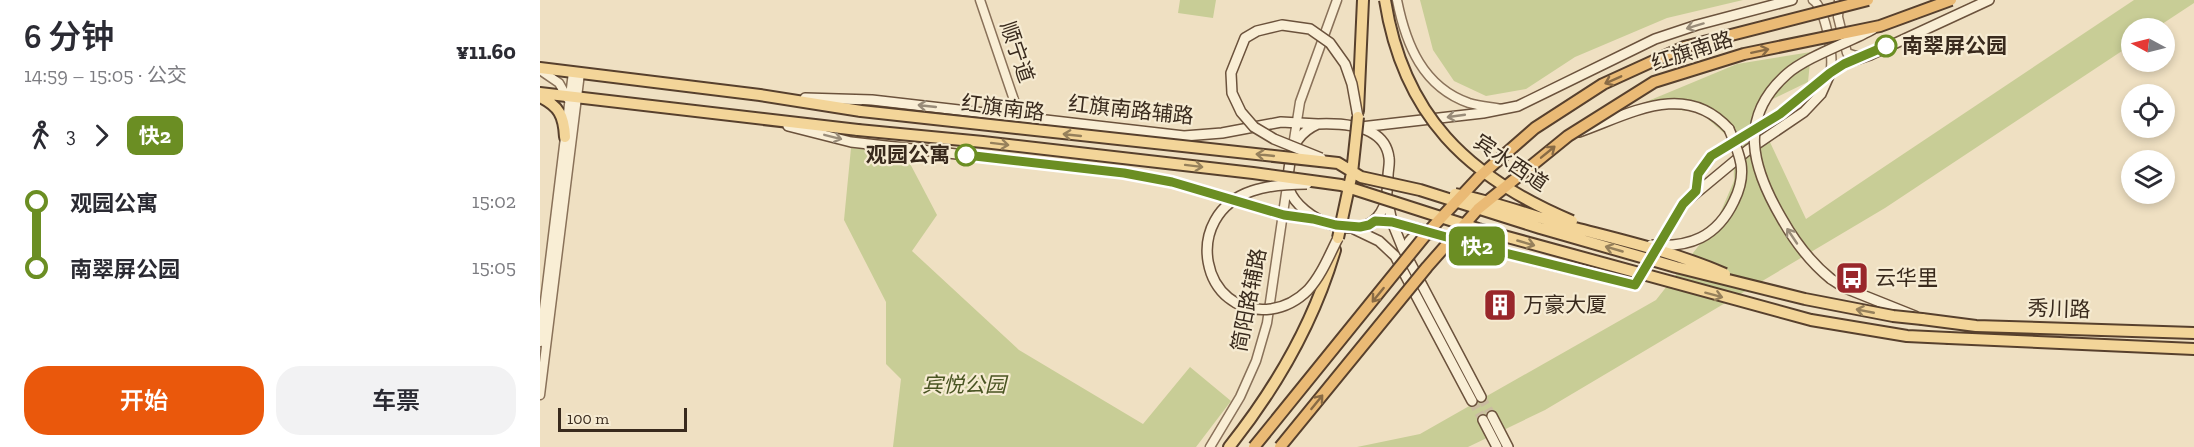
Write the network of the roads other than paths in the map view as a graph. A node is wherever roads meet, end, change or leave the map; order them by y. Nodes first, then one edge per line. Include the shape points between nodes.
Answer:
1 (980, 0) edge
2 (1337, 0) edge
3 (1363, 0) edge
4 (1385, 0) edge
5 (1397, 0) edge
6 (1792, 0) edge
7 (1813, 0) edge
8 (1839, 0) edge
9 (1868, 0) edge
10 (1951, 0) edge
11 (1989, 0) edge
12 (1880, 26) junction
13 (1870, 55) junction
14 (540, 69) edge
15 (577, 72) junction
16 (1830, 73) junction
17 (540, 95) edge
18 (760, 95) junction
19 (571, 99) junction
20 (1502, 109) junction
21 (1015, 116) junction
22 (756, 118) junction
23 (1297, 122) junction
24 (1360, 122) junction
25 (1318, 124) junction
26 (1568, 136) junction
27 (568, 138) junction
28 (1292, 148) junction
29 (1338, 163) junction
30 (1287, 186) junction
31 (1348, 187) junction
32 (1420, 190) junction
33 (1696, 191) junction
34 (1387, 198) junction
35 (1284, 215) junction
36 (1313, 219) junction
37 (1375, 221) junction
38 (1392, 222) junction
39 (1349, 227) junction
40 (1599, 233) junction
41 (1438, 234) junction
42 (1338, 238) junction
43 (1630, 243) junction
44 (1411, 265) junction
45 (1635, 285) joint
46 (1753, 285) junction
47 (1922, 319) junction
48 (2194, 333) edge
49 (1949, 338) joint
50 (540, 342) edge
51 (2194, 349) edge
52 (540, 384) edge
53 (1210, 447) edge
54 (1229, 447) edge
55 (1254, 447) edge
56 (1280, 447) edge
57 (1497, 447) edge
58 (1508, 447) edge

1 - 21 street, 顺宁道 via 1014,100
2 - 23 street via 1300,102
3 - 24 main road, bridge
4 - 40 main road, 宾水西道, bridge via 1394,45 1406,77 1456,149 1518,196
5 - 20 street via 1412,51 1427,76 1445,92 1471,104
6 -> 20 main road via 1655,39 1518,106
7 - 16 street via 1820,5 1829,43 1833,61
8 - 13 street via 1838,17 1847,52
9 -> 55 highway, 红旗南路, bridge via 1684,47 1603,84 1535,128 1479,177 1428,232
10 - 12 highway, 红旗南路, bridge
11 - 13 main road
26 -> 12 highway, 红旗南路, bridge via 1654,82 1744,54
47 -> 12 main road, bridge via 1845,288 1812,262 1771,201 1755,158 1756,122 1770,93 1784,77
13 - 16 main road
14 - 15 main road, 红旗南路
14 - 19 street via 560,83
15 - 18 main road, 红旗南路
15 - 19 street
16 - 33 main road via 1821,94 1804,112
16 - 33 main road via 1780,114 1711,156 1698,174
17 - 19 main road, 红旗南路
17 - 27 main road via 558,108
21 -> 18 main road, 红旗南路辅路 via 872,100
29 -> 18 main road, 红旗南路, bridge via 861,111
19 - 22 main road, 红旗南路
19 - 27 street
20 -> 24 main road
21 - 23 main road, 红旗南路辅路 via 1184,136
22 -> 31 main road, 红旗南路, bridge via 1242,171
22 -> 35 main road via 851,142 1124,173 1172,182
23 - 25 main road, 红旗南路辅路
23 - 28 street
24 - 25 main road, 红旗南路辅路
24 - 29 main road, bridge via 1344,64 1330,44 1310,29 1282,25 1245,38 1231,73 1232,93 1241,112 1254,127 1274,139
24 - 34 main road via 1380,138 1388,151
24 - 42 main road, bridge
25 - 28 main road via 1307,129
26 - 43 main road, bridge via 1641,109 1675,102 1703,108 1729,129 1741,179 1730,209 1714,230 1681,245
56 -> 26 highway, 红旗南路, bridge via 1478,209
27 - 50 street
27 - 52 street
28 - 30 main road
29 - 32 main road, 红旗南路, bridge via 1361,177
30 - 35 street, 简阳路辅路
30 - 36 main road via 1299,207
31 - 42 main road, bridge via 1305,184 1251,191 1220,211 1210,229 1206,250 1216,283 1223,292 1238,304 1261,310 1288,304 1308,290
31 -> 49 main road, 红旗南路, bridge via 1467,226 1810,320 1907,336
32 - 40 main road, bridge via 1477,198
46 -> 32 main road, 红旗南路, bridge via 1676,267
33 - 45 main road via 1683,204
34 - 37 main road
34 - 38 main road
35 - 36 main road
35 - 53 street, 简阳路辅路 via 1267,323 1256,361
36 - 39 main road
37 - 38 street
37 - 39 main road
38 - 41 street
38 - 44 main road
39 - 44 main road via 1379,241 1395,256 1477,399
40 - 43 main road, bridge
41 - 44 main road via 1412,238 1408,246
41 - 45 street
42 - 54 main road, bridge via 1320,297 1300,340 1263,402
43 - 46 main road, bridge
47 -> 46 main road, 红旗南路, bridge via 1815,301
47 - 48 main road, 秀川路 via 1976,326
49 - 51 main road, 秀川路
57 - 58 main road via 1487,418

